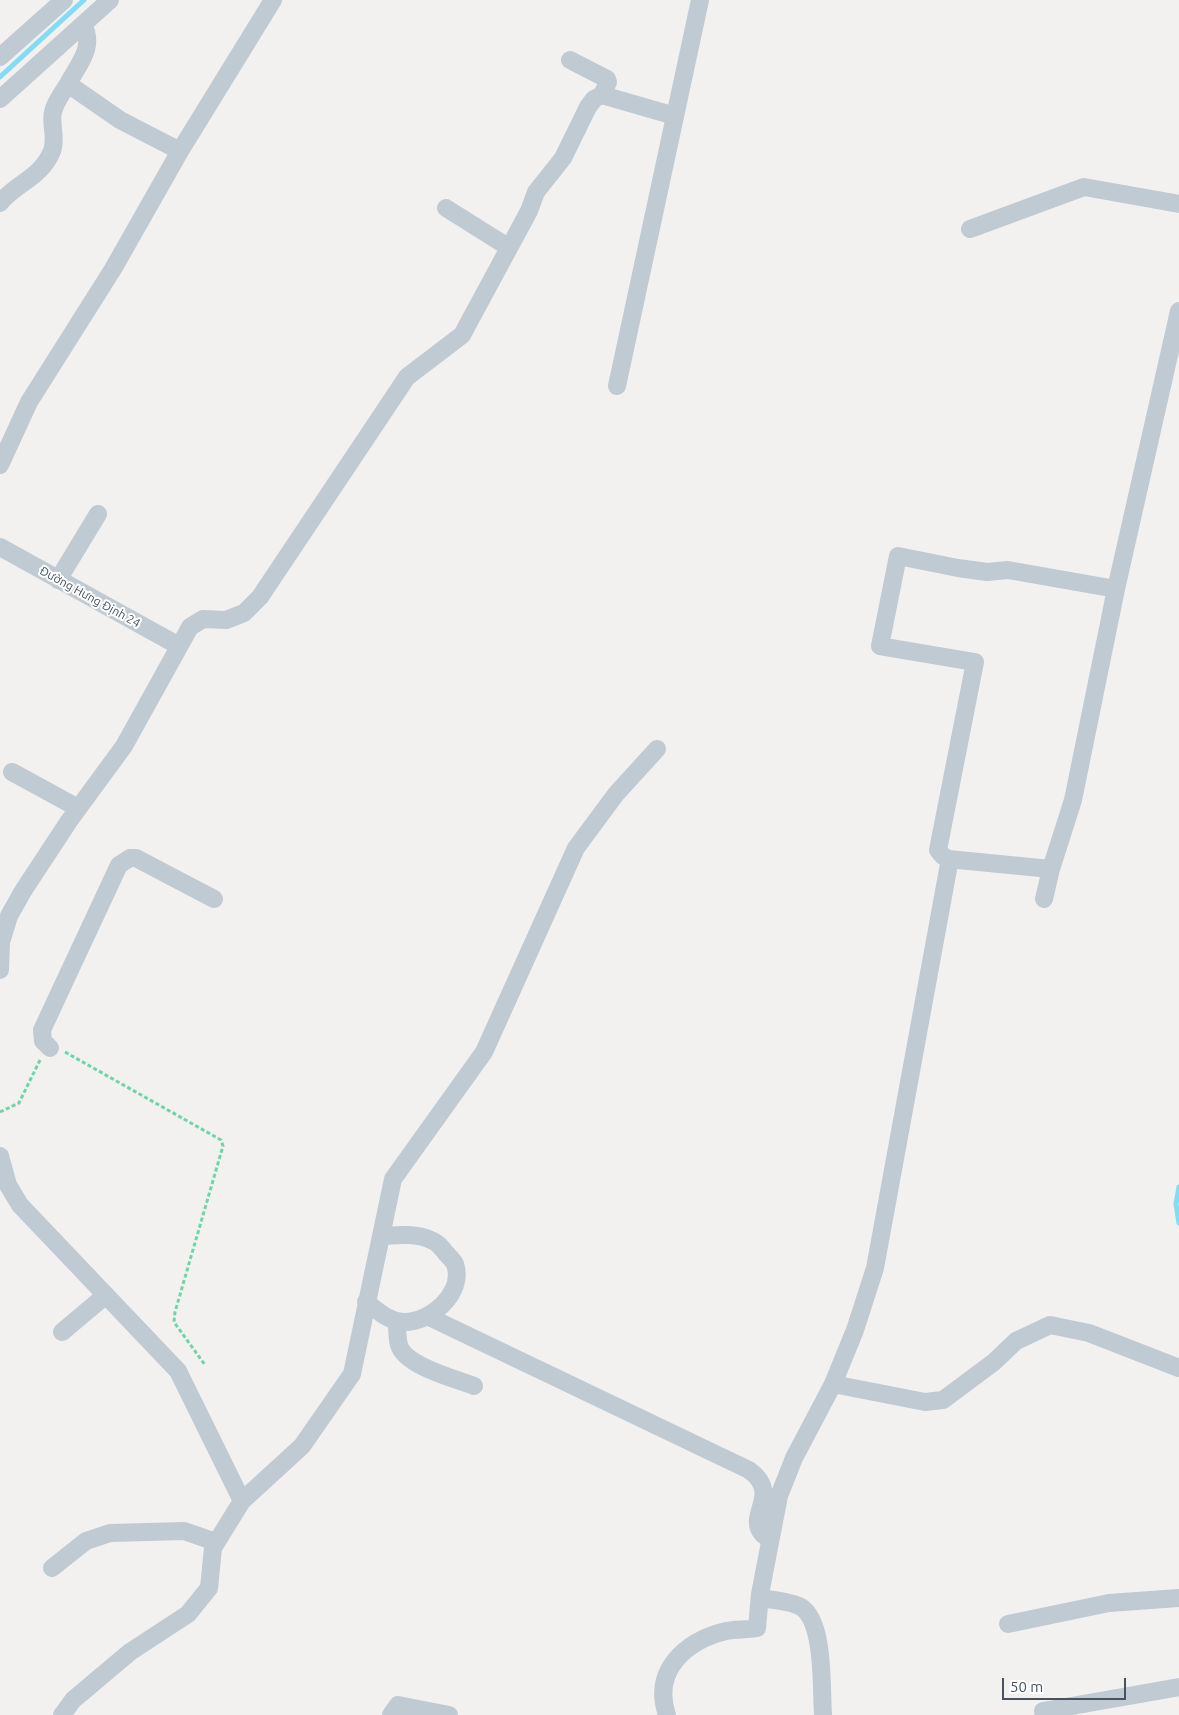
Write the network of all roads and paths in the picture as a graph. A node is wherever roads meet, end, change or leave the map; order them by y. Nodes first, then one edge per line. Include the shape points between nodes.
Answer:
1 (64, 0) edge
2 (110, 0) edge
3 (273, 0) edge
4 (700, 0) edge
5 (83, 24) junction
6 (0, 57) edge
7 (570, 60) dead end
8 (68, 84) junction
9 (602, 95) junction
10 (0, 99) edge
11 (675, 116) junction
12 (180, 151) junction
13 (0, 203) edge
14 (1179, 204) edge
15 (446, 208) dead end
16 (970, 228) dead end
17 (508, 247) junction
18 (1179, 311) edge
19 (617, 386) dead end
20 (0, 465) edge
21 (98, 514) dead end
22 (0, 547) edge
23 (58, 580) junction
24 (1116, 589) junction
25 (179, 646) junction
26 (657, 749) dead end
27 (12, 772) dead end
28 (78, 808) junction
29 (948, 859) junction
30 (1051, 869) junction
31 (214, 899) dead end
32 (1044, 899) dead end
33 (0, 970) edge
34 (50, 1048) junction
35 (0, 1112) edge
36 (0, 1156) edge
37 (381, 1236) junction
38 (106, 1295) junction
39 (366, 1302) junction
40 (427, 1316) junction
41 (397, 1321) junction
42 (62, 1332) dead end
43 (205, 1365) dead end
44 (1179, 1368) edge
45 (833, 1384) junction
46 (474, 1386) dead end
47 (242, 1501) junction
48 (770, 1540) junction
49 (216, 1542) junction
50 (52, 1568) dead end
51 (760, 1598) junction
52 (1179, 1598) edge
53 (1008, 1624) dead end
54 (1179, 1687) edge
55 (1043, 1711) dead end
56 (62, 1715) edge
57 (391, 1715) edge
58 (449, 1715) edge
59 (667, 1715) edge
60 (823, 1715) edge

1 - 6 street
2 - 5 street
3 - 12 street
4 - 11 street
5 - 8 street via 88,35 87,49
5 - 10 street
7 - 9 street via 607,79
8 - 12 street via 120,120
8 - 13 street via 53,110 54,138 48,159 37,174
9 - 11 street
9 - 17 street via 592,102 562,158 541,184
11 - 19 street
12 - 20 street via 113,269 29,402
14 - 16 street via 1084,187
15 - 17 street
17 - 25 street via 462,335 407,377 260,597 244,613 226,620 203,619 190,627
18 - 24 street
21 - 23 street
22 - 23 street, Đường Hưng Định 24
23 - 25 street, Đường Hưng Định 24
24 - 29 street via 1008,570 987,572 958,568 898,556 880,646 975,662 938,850
24 - 30 street via 1075,792
25 - 28 street via 124,746
26 - 37 street via 616,794 576,848 484,1052 393,1179
27 - 28 street
28 - 33 street via 9,916 1,942
29 - 30 street
29 - 45 street via 874,1268 855,1330
30 - 32 street
31 - 34 street via 136,858 119,865 42,1030 43,1041
34 - 35 path via 40,1060 19,1103
34 - 43 path via 63,1051 221,1140 223,1146 174,1322
36 - 38 street via 8,1185 20,1205
37 - 39 street
37 - 40 street via 417,1235 433,1240 455,1263 454,1286 448,1300
38 - 42 street
38 - 47 street via 178,1371
39 - 41 street via 386,1318
39 - 47 street via 352,1374 302,1446
40 - 41 street
40 - 48 street via 749,1470 763,1487 758,1524 760,1532
41 - 46 street via 399,1346 410,1358 430,1370
44 - 45 street via 1089,1333 1050,1325 1016,1341 994,1362 943,1400 925,1402
45 - 48 street via 794,1458 782,1488
47 - 49 street
48 - 51 street
49 - 50 street via 184,1531 110,1533 86,1541
49 - 56 street via 212,1548 209,1588 188,1614 130,1652 73,1700
51 - 59 street via 757,1628 726,1631 706,1638 686,1649 671,1666 664,1678 662,1691
51 - 60 street via 800,1606 811,1615 817,1630
52 - 53 street via 1109,1603
54 - 55 street
57 - 58 street via 398,1705

